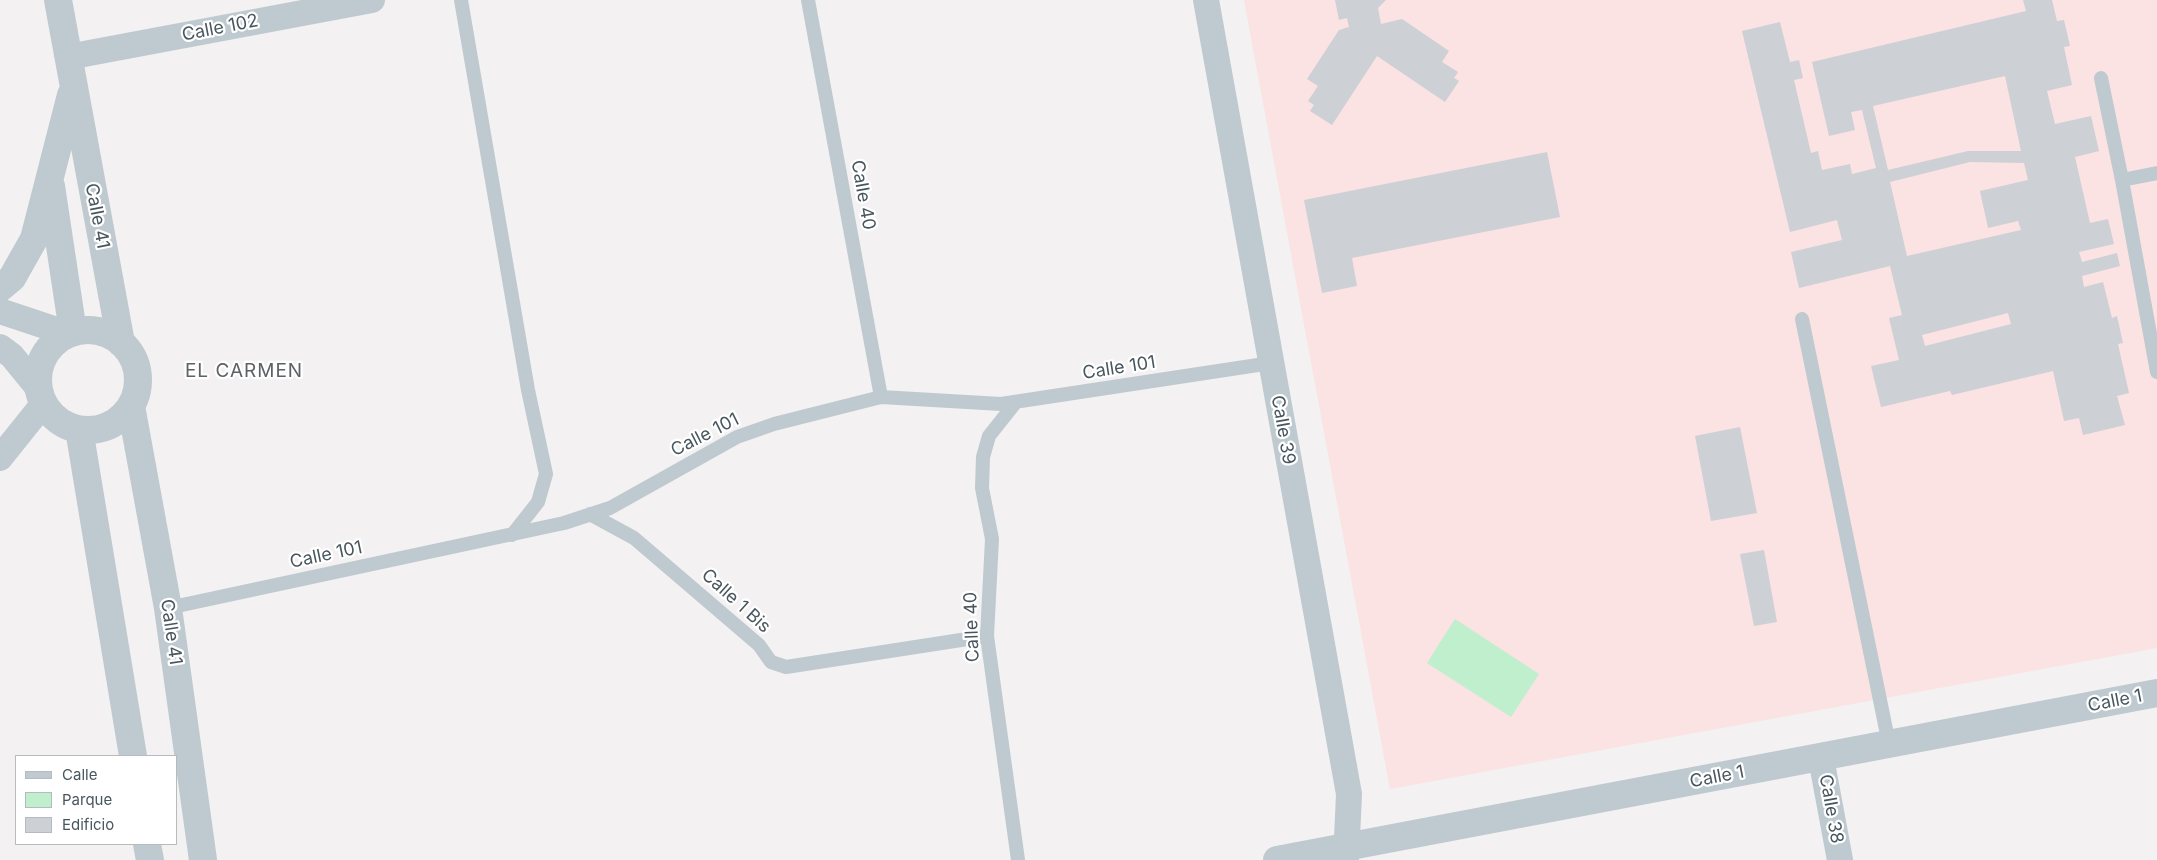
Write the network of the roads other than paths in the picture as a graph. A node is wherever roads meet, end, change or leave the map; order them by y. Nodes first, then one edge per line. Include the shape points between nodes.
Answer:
1 (58, 0) edge
2 (372, 0) edge
3 (461, 0) edge
4 (808, 0) edge
5 (1206, 0) edge
6 (68, 57) junction
7 (2101, 78) dead end
8 (73, 89) junction
9 (49, 172) junction
10 (2157, 173) edge
11 (2122, 180) junction
12 (0, 288) edge
13 (0, 311) edge
14 (1802, 319) dead end
15 (71, 333) junction
16 (121, 343) junction
17 (0, 347) edge
18 (1271, 363) junction
19 (2157, 372) edge
20 (42, 396) junction
21 (881, 397) junction
22 (1016, 402) junction
23 (131, 406) junction
24 (78, 429) junction
25 (0, 458) edge
26 (590, 514) junction
27 (512, 535) junction
28 (168, 608) junction
29 (987, 636) junction
30 (2157, 693) edge
31 (1888, 744) junction
32 (133, 755) edge
33 (1821, 758) junction
34 (147, 845) edge
35 (1346, 853) edge
36 (150, 860) edge
37 (203, 860) edge
38 (1018, 860) edge
39 (1277, 860) edge
40 (1840, 860) edge

1 - 6 street, Calle 41
2 - 6 street, Calle 102
3 - 27 lane via 528,390 546,474 538,502
4 - 21 lane, Calle 40
5 - 18 street, Calle 39
6 - 8 street, Calle 41
7 - 11 lane
8 - 9 street, Calle 41
8 - 16 street, Calle 41
9 - 12 street via 34,239 12,278
9 - 15 street, Calle 41
10 - 11 lane
11 - 19 lane
13 - 15 street
14 - 31 lane
15 - 16 street via 90,330
15 - 20 street via 55,343 45,356 39,372
16 - 23 street via 132,356 138,372
17 - 20 street via 12,356
18 - 22 lane, Calle 101
18 - 35 street, Calle 39 via 1349,794
20 - 24 street via 49,411 62,423
20 - 25 street
21 - 22 lane, Calle 101 via 1001,404
21 - 26 lane, Calle 101 via 774,424 737,437 610,508
22 - 29 lane, Calle 40 via 989,436 983,458 982,488 992,539
23 - 24 street via 109,426
23 - 28 street, Calle 41
24 - 32 street
26 - 27 lane, Calle 101 via 564,524
26 - 29 lane, Calle 1 Bis via 634,538 759,645 770,662 786,667
27 - 28 lane, Calle 101
28 - 37 street, Calle 41
29 - 38 lane, Calle 40
30 - 31 street, Calle 1
31 - 33 street, Calle 1
33 - 35 street, Calle 1
33 - 40 street, Calle 38
34 - 36 street
35 - 39 street, Calle 1

